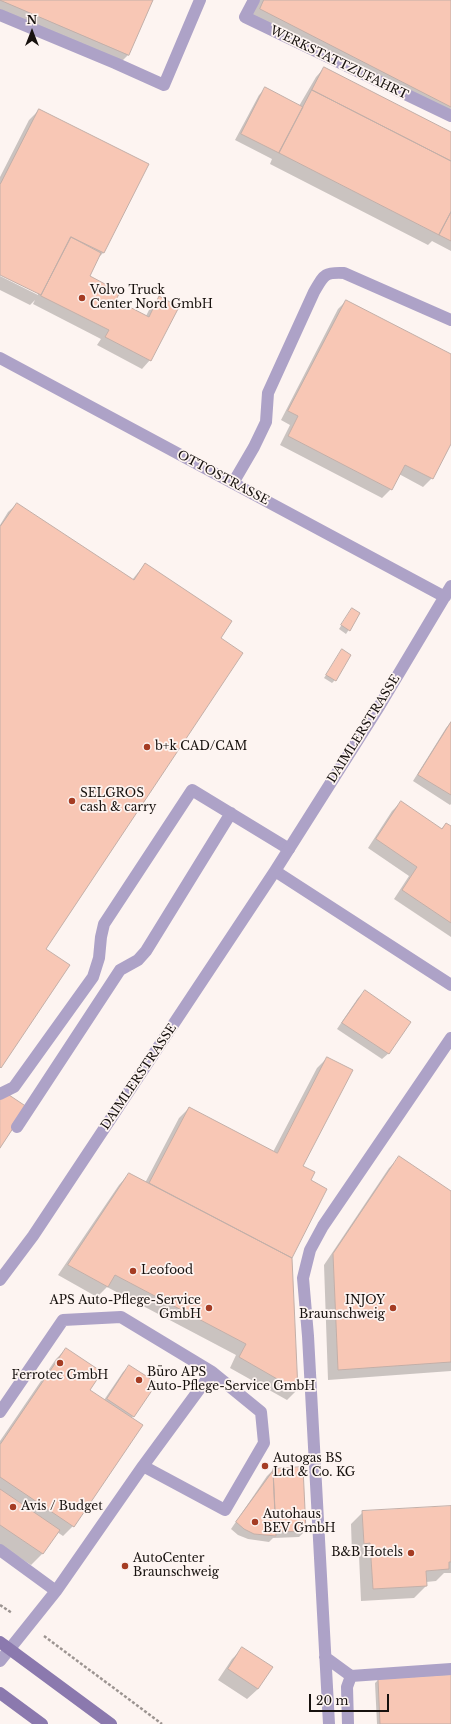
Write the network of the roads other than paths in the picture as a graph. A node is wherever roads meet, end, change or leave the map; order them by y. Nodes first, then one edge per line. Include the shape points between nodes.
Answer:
1 (200, 0) edge
2 (254, 0) edge
3 (0, 16) edge
4 (451, 116) edge
5 (451, 320) edge
6 (0, 358) edge
7 (233, 483) junction
8 (451, 586) edge
9 (445, 597) junction
10 (231, 813) junction
11 (289, 849) junction
12 (275, 871) junction
13 (451, 985) edge
14 (451, 1038) edge
15 (0, 1094) edge
16 (17, 1127) dead end
17 (0, 1280) edge
18 (212, 1372) junction
19 (0, 1412) edge
20 (143, 1466) junction
21 (0, 1550) edge
22 (56, 1590) junction
23 (5, 1645) edge
24 (325, 1657) junction
25 (0, 1661) edge
26 (451, 1670) edge
27 (351, 1676) junction
28 (0, 1693) edge
29 (42, 1724) edge
30 (111, 1724) edge
31 (329, 1724) edge
32 (348, 1724) edge

1 - 3 street via 164,85
2 - 4 street, WERKSTATTZUFAHRT via 245,18
5 - 7 street via 344,273 330,272 323,276 268,394 266,422
6 - 7 street, OTTOSTRASSE
7 - 9 street, OTTOSTRASSE
8 - 9 street, DAIMLERSTRASSE
9 - 11 street, DAIMLERSTRASSE
10 - 11 street
10 - 15 street via 192,790 104,924 99,958 93,977 14,1087
10 - 16 street via 146,951 138,960 120,970
11 - 12 street, DAIMLERSTRASSE
12 - 13 street
12 - 17 street, DAIMLERSTRASSE via 33,1236
14 - 24 street via 323,1226 310,1250 303,1278
18 - 19 street via 121,1317 63,1320
18 - 20 street
18 - 20 street via 261,1412 264,1443 225,1510
20 - 22 street
21 - 22 street
22 - 23 street via 28,1624
23 - 25 street
23 - 30 main road
24 - 27 street
24 - 31 street
26 - 27 street
27 - 32 street via 347,1687
28 - 29 main road

